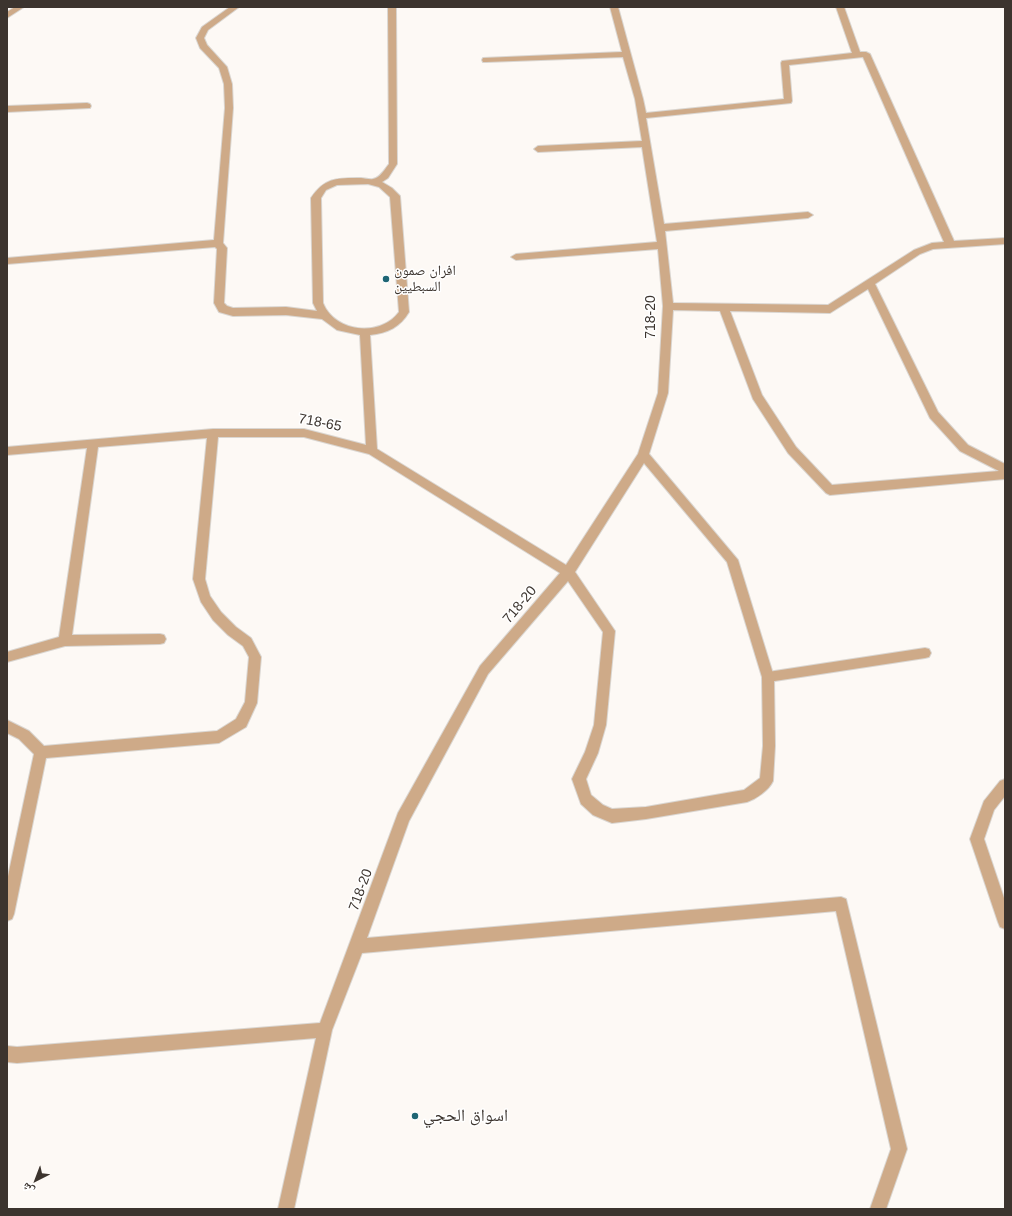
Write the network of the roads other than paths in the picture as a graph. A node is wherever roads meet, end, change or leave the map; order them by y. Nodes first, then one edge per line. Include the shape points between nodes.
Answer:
1 (20, 7) edge
2 (235, 7) edge
3 (392, 7) edge
4 (614, 7) edge
5 (840, 7) edge
6 (7, 16) edge
7 (627, 54) junction
8 (857, 55) junction
9 (486, 60) dead end
10 (87, 106) dead end
11 (7, 108) edge
12 (641, 116) junction
13 (646, 144) junction
14 (538, 149) dead end
15 (376, 182) junction
16 (808, 215) dead end
17 (660, 228) junction
18 (1005, 241) edge
19 (218, 244) junction
20 (950, 244) junction
21 (662, 245) junction
22 (516, 257) dead end
23 (7, 261) edge
24 (870, 284) junction
25 (668, 306) junction
26 (724, 307) junction
27 (325, 316) junction
28 (365, 332) junction
29 (213, 432) junction
30 (93, 443) junction
31 (7, 451) edge
32 (372, 451) junction
33 (643, 455) junction
34 (1005, 469) edge
35 (1005, 475) edge
36 (568, 572) junction
37 (160, 639) dead end
38 (64, 640) junction
39 (925, 653) dead end
40 (7, 657) edge
41 (768, 677) junction
42 (7, 726) edge
43 (41, 752) junction
44 (1005, 785) edge
45 (7, 914) edge
46 (1005, 922) edge
47 (357, 946) junction
48 (325, 1030) junction
49 (7, 1054) edge
50 (286, 1209) edge
51 (878, 1209) edge

1 - 6 street
2 - 19 street via 205,29 200,38 203,46 223,67 228,84 229,108
3 - 15 street via 393,164 385,176
4 - 7 street, 718-20
5 - 8 street
7 - 9 street
7 - 12 street, 718-20
8 - 12 street via 785,63 788,101
8 - 20 street via 866,54
10 - 11 street
12 - 13 street, 718-20
13 - 14 street
13 - 17 street, 718-20
15 - 27 street via 336,182 323,188 316,198 318,303
15 - 28 street via 389,187 395,196 404,312 396,323 384,330
16 - 17 street
17 - 21 street, 718-20
18 - 20 street
19 - 23 street
19 - 27 street via 222,248 219,303 223,309 233,312 286,311
20 - 24 street via 932,246 917,252
21 - 22 street
21 - 25 street, 718-20
24 - 26 street via 830,309
24 - 34 street via 934,415 964,448
25 - 26 street
25 - 33 street, 718-20 via 663,393
26 - 35 street via 757,396 792,450 830,490
27 - 28 street via 349,331
28 - 32 street
29 - 30 street, 718-65
29 - 32 street, 718-65 via 304,433
29 - 43 street via 200,578 205,598 217,616 248,642 255,657 252,703 241,723 219,737
30 - 31 street, 718-65
30 - 38 street
32 - 36 street, 718-65
33 - 36 street, 718-20
33 - 41 street via 732,560
36 - 41 street via 609,631 600,725 579,779 586,799 598,810 612,816 646,813 747,796 766,780 769,746
36 - 47 street, 718-20 via 484,670 403,818
37 - 38 street
38 - 40 street
39 - 41 lane
42 - 43 street via 24,735
43 - 45 street
44 - 46 street via 989,806 977,839
47 - 48 street, 718-20
47 - 51 street via 841,904 899,1149
48 - 49 street
48 - 50 street, 718-20

